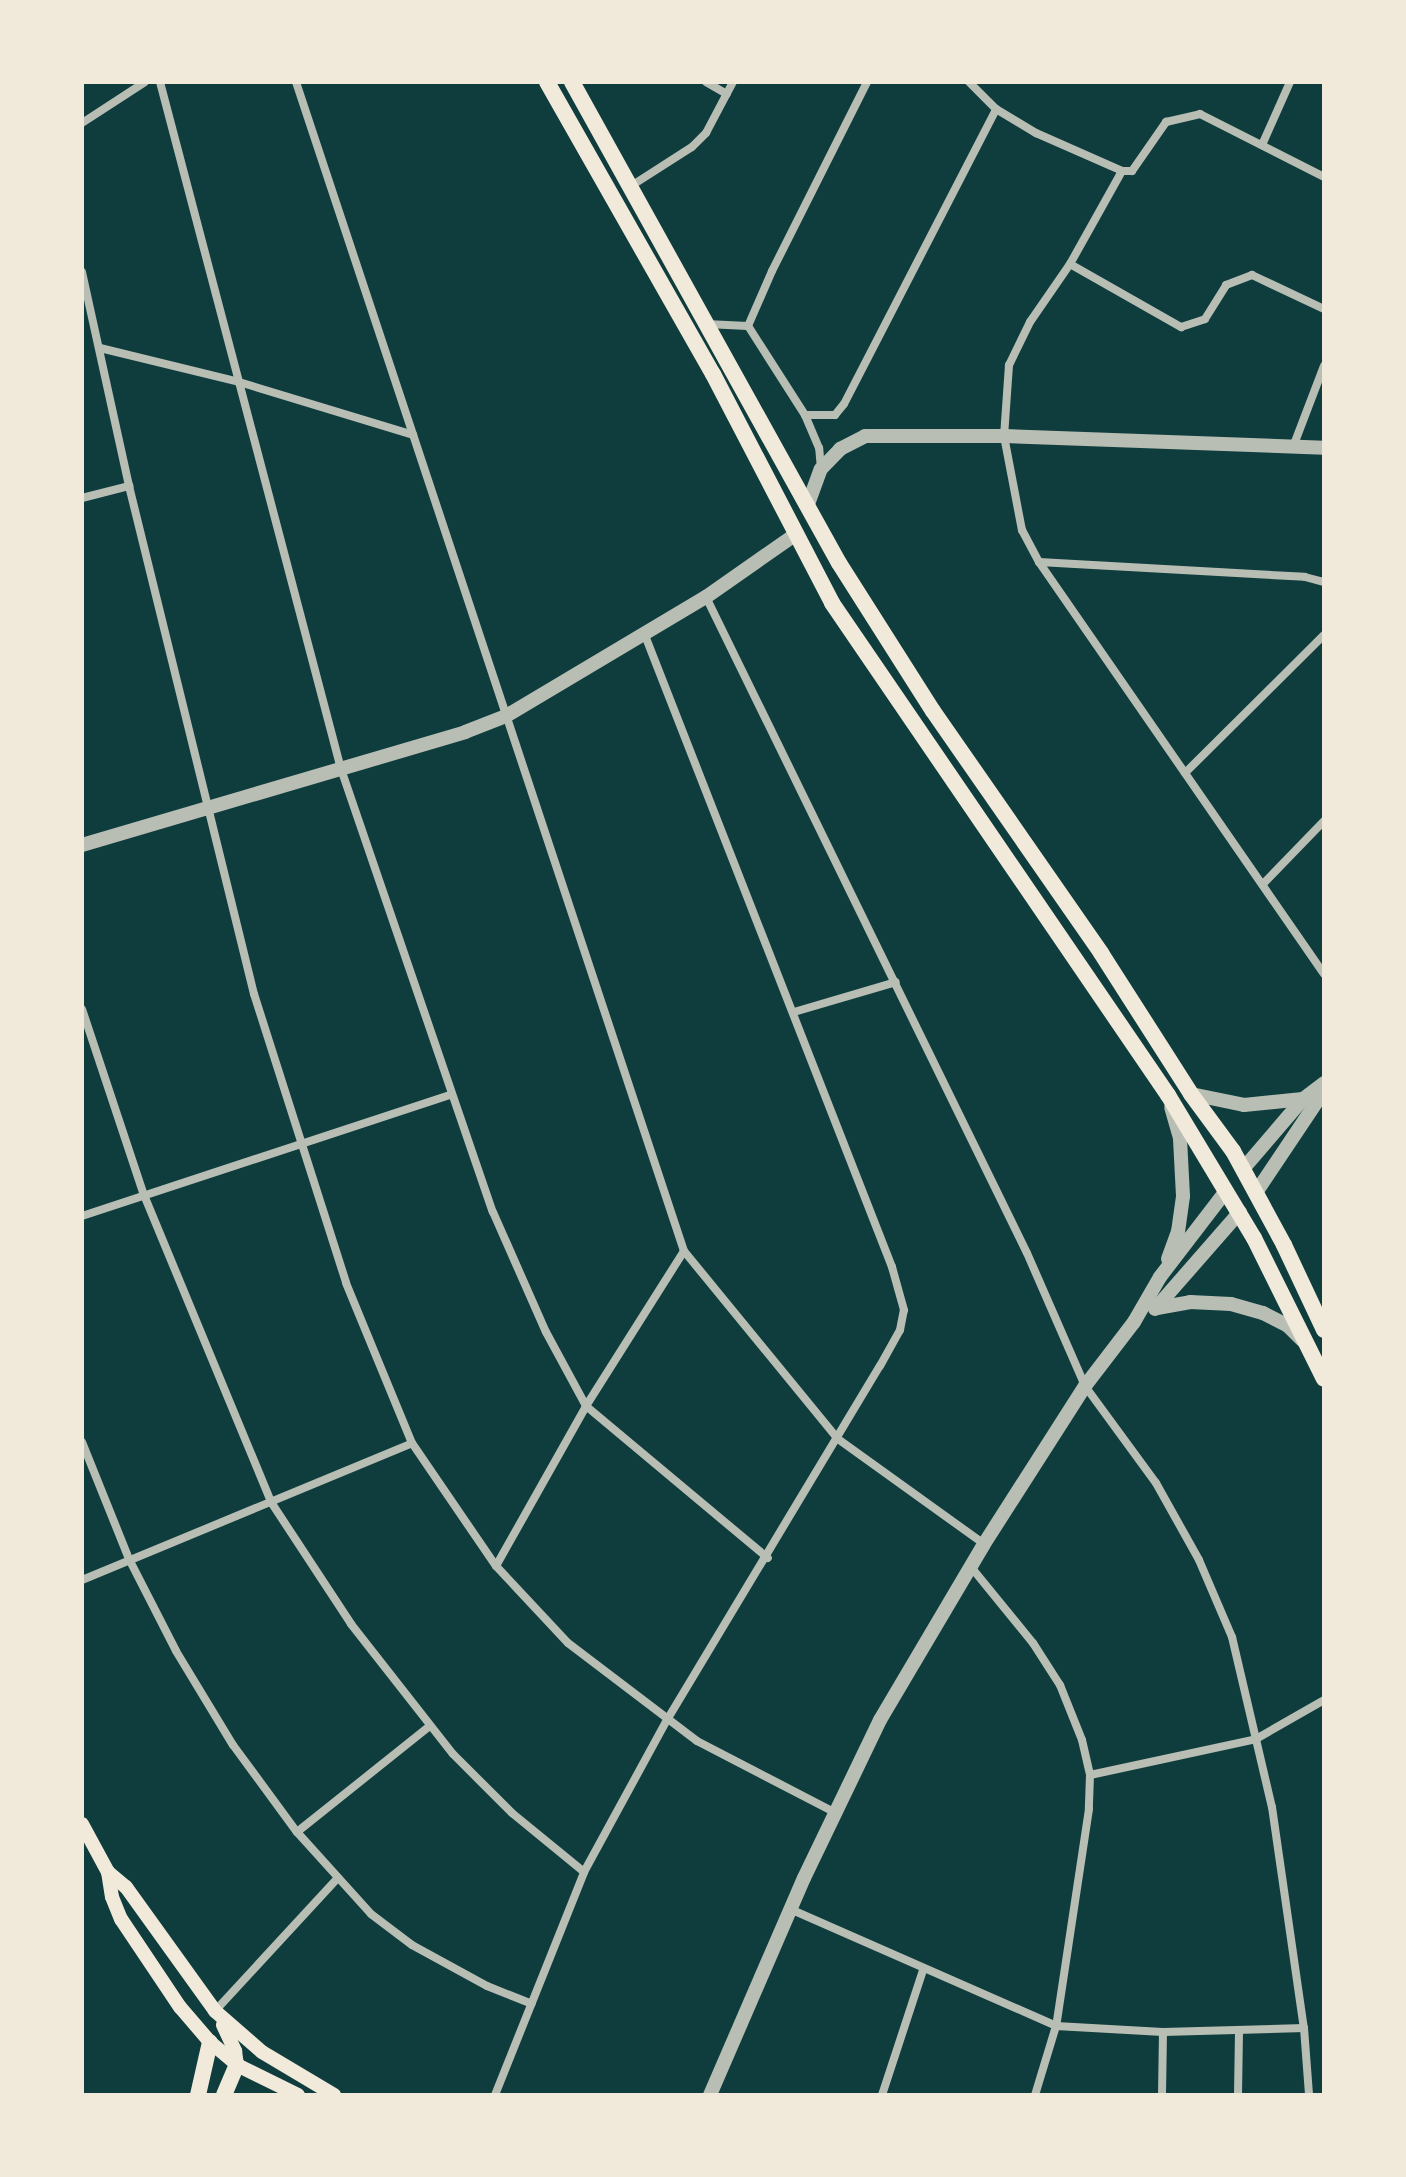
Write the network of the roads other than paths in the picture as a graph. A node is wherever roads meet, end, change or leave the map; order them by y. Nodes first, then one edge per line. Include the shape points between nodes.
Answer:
1 (145, 82) edge
2 (160, 82) edge
3 (296, 82) edge
4 (547, 82) edge
5 (572, 82) edge
6 (706, 82) edge
7 (733, 82) edge
8 (867, 82) edge
9 (969, 82) edge
10 (1290, 82) edge
11 (727, 94) junction
12 (996, 109) junction
13 (82, 123) edge
14 (1262, 145) junction
15 (1122, 171) junction
16 (1324, 177) edge
17 (631, 186) junction
18 (1070, 264) junction
19 (82, 272) edge
20 (1324, 309) edge
21 (706, 324) junction
22 (748, 326) junction
23 (689, 336) junction
24 (100, 348) junction
25 (1324, 366) edge
26 (239, 382) junction
27 (805, 415) junction
28 (413, 435) junction
29 (1004, 436) junction
30 (1293, 447) junction
31 (1324, 448) edge
32 (821, 469) junction
33 (129, 486) junction
34 (82, 498) edge
35 (808, 504) junction
36 (796, 534) junction
37 (1039, 562) junction
38 (1324, 582) edge
39 (706, 597) junction
40 (644, 632) junction
41 (1324, 635) edge
42 (506, 716) junction
43 (341, 769) junction
44 (1185, 773) junction
45 (207, 806) junction
46 (1324, 821) edge
47 (82, 845) edge
48 (1263, 884) junction
49 (1324, 974) edge
50 (896, 982) junction
51 (82, 1009) edge
52 (794, 1012) junction
53 (1324, 1083) edge
54 (1324, 1091) edge
55 (1191, 1094) junction
56 (451, 1095) junction
57 (1168, 1095) junction
58 (1303, 1099) junction
59 (300, 1146) junction
60 (1243, 1169) junction
61 (1226, 1191) junction
62 (1257, 1191) junction
63 (144, 1195) junction
64 (1240, 1212) junction
65 (82, 1216) edge
66 (684, 1251) junction
67 (1160, 1277) junction
68 (1157, 1308) junction
69 (1134, 1322) junction
70 (1324, 1330) edge
71 (1309, 1347) junction
72 (1324, 1379) edge
73 (1085, 1386) junction
74 (586, 1406) junction
75 (838, 1439) junction
76 (82, 1442) edge
77 (412, 1443) junction
78 (271, 1502) junction
79 (984, 1544) junction
80 (768, 1558) junction
81 (129, 1559) junction
82 (496, 1566) junction
83 (971, 1567) junction
84 (82, 1580) edge
85 (1324, 1700) edge
86 (667, 1720) junction
87 (430, 1726) junction
88 (1256, 1739) junction
89 (1090, 1775) junction
90 (836, 1813) junction
91 (82, 1824) edge
92 (297, 1832) junction
93 (108, 1872) junction
94 (584, 1872) junction
95 (337, 1879) junction
96 (790, 1908) junction
97 (923, 1970) junction
98 (532, 2004) junction
99 (215, 2011) junction
100 (1056, 2026) junction
101 (1304, 2028) junction
102 (1239, 2030) junction
103 (1163, 2032) junction
104 (210, 2042) junction
105 (237, 2065) junction
106 (198, 2095) edge
107 (224, 2095) edge
108 (298, 2095) edge
109 (334, 2095) edge
110 (495, 2095) edge
111 (710, 2095) edge
112 (882, 2095) edge
113 (1035, 2095) edge
114 (1162, 2095) edge
115 (1238, 2095) edge
116 (1309, 2095) edge

1 - 13 street
2 - 26 street
3 - 28 street
4 - 23 main road
5 - 17 main road
6 - 11 street
7 - 11 street
8 - 22 street
9 - 12 street
10 - 14 street
11 - 17 street via 692,147
12 - 15 street
12 - 27 street via 844,404 835,415
14 - 15 street via 1200,114 1166,122 1132,171
14 - 16 street
15 - 18 street
17 - 21 main road
18 - 20 street via 1181,327 1205,319 1226,285 1252,275
18 - 29 street via 1030,322 1009,365
19 - 24 street
21 - 22 street
21 - 23 main road
21 - 35 main road
22 - 27 street
23 - 36 main road
24 - 26 street
24 - 33 street
25 - 30 street
26 - 28 street
26 - 43 street
27 - 32 street via 819,448
28 - 42 street
29 - 30 street
29 - 32 street via 865,436 840,449
29 - 37 street via 1022,530
30 - 31 street
32 - 35 street
33 - 34 street
33 - 45 street
35 - 36 main road
35 - 55 main road via 933,711 1101,953
36 - 39 street
36 - 57 main road via 832,603
37 - 38 street
37 - 44 street
39 - 40 street
39 - 50 street
40 - 42 street
40 - 52 street
41 - 44 street
42 - 43 street
42 - 66 street
43 - 45 street
43 - 56 street
44 - 48 street
45 - 47 street
45 - 59 street via 254,994
46 - 48 street
48 - 49 street
50 - 52 street
50 - 73 street
51 - 63 street
52 - 75 street via 903,1302 900,1330
53 - 58 street
54 - 62 street
55 - 58 street via 1244,1105
55 - 60 main road
56 - 59 street
56 - 74 street via 493,1212 546,1332
57 - 61 main road
57 - 67 street via 1180,1138 1183,1196 1178,1232
58 - 60 street
59 - 63 street
59 - 77 street via 351,1296
60 - 61 main road
60 - 62 main road
61 - 64 main road
61 - 67 street
62 - 64 main road
62 - 70 main road
63 - 65 street
63 - 78 street
64 - 68 street
64 - 71 main road
66 - 74 street
66 - 75 street
67 - 69 street
68 - 69 street
68 - 71 street via 1190,1302 1231,1304 1288,1326
69 - 73 street
71 - 72 main road
73 - 79 street
73 - 88 street via 1156,1483 1199,1560 1232,1637
74 - 80 street
74 - 82 street
75 - 79 street
75 - 80 street
76 - 81 street
77 - 78 street
77 - 82 street
78 - 81 street
78 - 87 street via 351,1624
79 - 83 street
80 - 86 street
81 - 84 street
81 - 92 street via 233,1745
82 - 86 street via 568,1643
83 - 89 street via 1060,1685
83 - 90 street via 880,1720
85 - 88 street
86 - 90 street
86 - 94 street
87 - 92 street
87 - 94 street via 512,1813
88 - 89 street
88 - 101 street via 1272,1807
89 - 100 street
90 - 96 street
91 - 93 main road
92 - 95 street
93 - 99 main road via 126,1887
93 - 104 main road via 121,1919
94 - 98 street
95 - 98 street via 412,1945
95 - 99 street
96 - 97 street
96 - 111 street
97 - 100 street
97 - 112 street
98 - 110 street
99 - 104 main road
99 - 105 main road
99 - 109 main road via 262,2052
100 - 103 street
100 - 113 street
101 - 102 street
101 - 116 street
102 - 103 street
102 - 115 street
103 - 114 street
104 - 105 main road
104 - 106 main road
105 - 107 main road
105 - 108 main road

